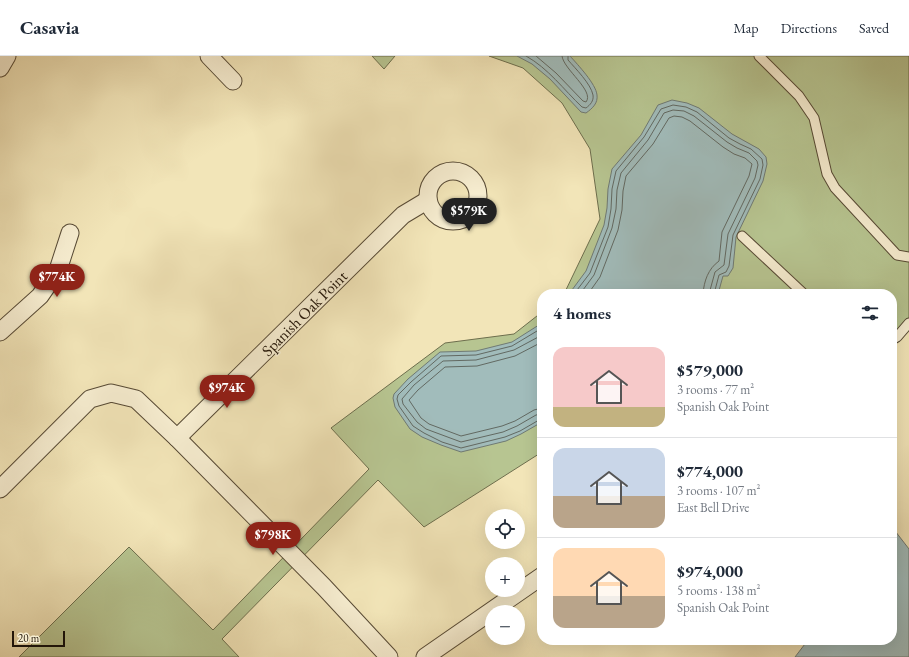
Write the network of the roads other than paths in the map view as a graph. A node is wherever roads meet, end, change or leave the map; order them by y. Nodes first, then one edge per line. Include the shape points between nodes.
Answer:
1 (7, 56) edge
2 (209, 56) edge
3 (759, 56) edge
4 (0, 68) edge
5 (233, 81) dead end
6 (428, 200) dead end
7 (70, 233) dead end
8 (742, 236) dead end
9 (909, 257) edge
10 (799, 289) edge
11 (909, 323) edge
12 (0, 332) edge
13 (897, 337) edge
14 (177, 438) junction
15 (0, 488) edge
16 (537, 579) edge
17 (389, 657) edge
18 (425, 657) edge

1 - 4 street
2 - 5 street
3 - 9 lane via 800,96 814,118 827,174 835,188 897,255
6 - 14 street, Spanish Oak Point via 403,215
7 - 12 street via 58,270 40,296
8 - 10 lane
11 - 13 lane
14 - 15 street via 136,400 111,393 90,399
14 - 17 street
16 - 18 street

